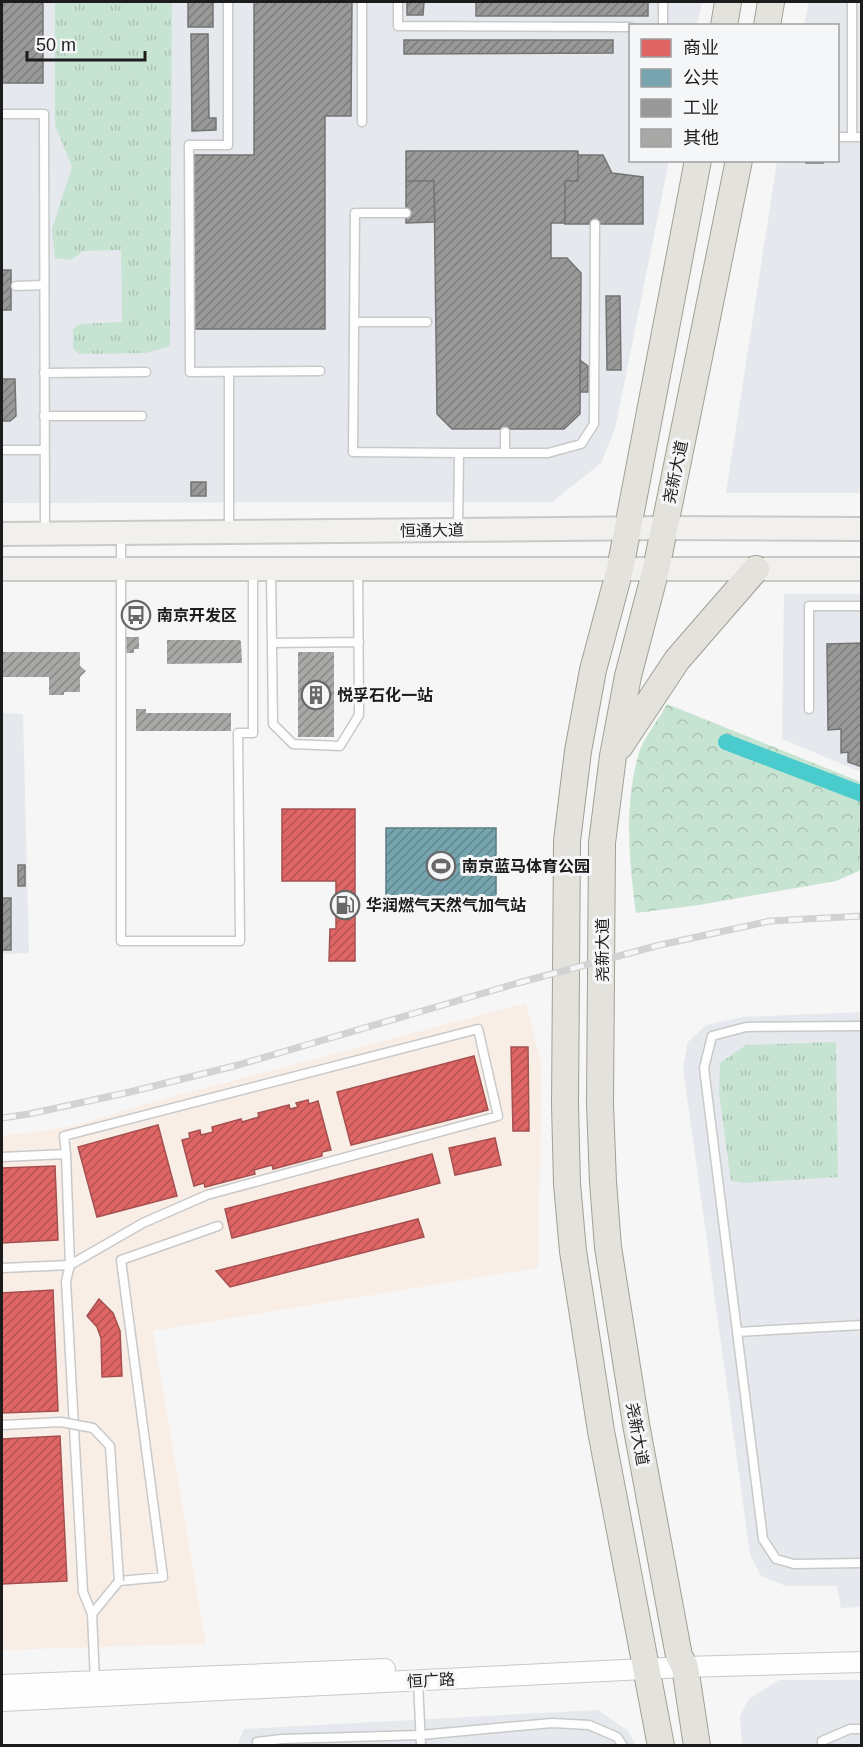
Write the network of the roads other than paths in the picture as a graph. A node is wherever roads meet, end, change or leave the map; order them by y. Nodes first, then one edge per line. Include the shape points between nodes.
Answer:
1 (228, 2) edge
2 (362, 2) edge
3 (398, 2) edge
4 (663, 2) edge
5 (728, 2) edge
6 (771, 2) edge
7 (852, 2) edge
8 (663, 24) edge
9 (724, 24) edge
10 (766, 24) edge
11 (629, 27) edge
12 (2, 114) edge
13 (362, 122) dead end
14 (839, 137) edge
15 (857, 137) edge
16 (698, 162) edge
17 (739, 162) edge
18 (406, 213) dead end
19 (595, 224) dead end
20 (44, 285) junction
21 (16, 286) dead end
22 (354, 322) junction
23 (427, 322) dead end
24 (320, 371) dead end
25 (146, 372) dead end
26 (229, 372) junction
27 (44, 373) junction
28 (44, 416) junction
29 (142, 416) dead end
30 (505, 432) dead end
31 (2, 450) edge
32 (44, 450) junction
33 (459, 453) junction
34 (505, 453) junction
35 (627, 528) junction
36 (664, 528) junction
37 (861, 529) edge
38 (458, 530) junction
39 (121, 533) junction
40 (229, 533) junction
41 (2, 534) edge
42 (45, 534) junction
43 (121, 568) junction
44 (262, 568) junction
45 (358, 568) junction
46 (2, 569) edge
47 (620, 569) junction
48 (656, 569) junction
49 (756, 569) junction
50 (861, 569) edge
51 (861, 606) edge
52 (359, 642) junction
53 (272, 643) junction
54 (809, 709) dead end
55 (613, 756) junction
56 (861, 1026) edge
57 (66, 1154) junction
58 (2, 1157) edge
59 (218, 1226) dead end
60 (70, 1265) junction
61 (2, 1268) edge
62 (861, 1325) edge
63 (737, 1332) junction
64 (2, 1425) edge
65 (861, 1563) edge
66 (119, 1581) junction
67 (92, 1614) junction
68 (861, 1649) edge
69 (682, 1662) junction
70 (861, 1662) edge
71 (645, 1664) junction
72 (418, 1681) junction
73 (2, 1685) edge
74 (95, 1689) junction
75 (2, 1701) edge
76 (861, 1729) edge
77 (421, 1735) junction
78 (257, 1746) edge
79 (421, 1746) edge
80 (623, 1746) edge
81 (661, 1746) edge
82 (697, 1746) edge
83 (822, 1746) edge

1 - 26 lane via 228,145 189,145 190,372
2 - 13 lane
3 - 11 lane via 398,26
4 - 8 lane
5 - 9 main road
6 - 10 main road
7 - 15 lane
12 - 20 lane via 44,114
14 - 15 lane
16 - 35 main road
17 - 36 main road, 尧新大道
18 - 22 lane via 355,213
19 - 34 lane via 594,424 581,444 548,453
20 - 21 lane
20 - 27 lane
22 - 23 lane
22 - 33 lane via 353,452
24 - 26 lane
25 - 27 lane
26 - 40 lane
27 - 28 lane
28 - 29 lane
28 - 32 lane
30 - 34 lane
31 - 32 lane
32 - 42 lane
33 - 34 lane
33 - 38 lane
35 - 36 main road, 恒通大道
35 - 38 main road, 恒通大道
35 - 47 main road
36 - 37 main road, 恒通大道
36 - 48 main road, 尧新大道
38 - 40 main road, 恒通大道
39 - 40 main road, 恒通大道
39 - 42 main road, 恒通大道
39 - 43 lane
41 - 42 main road, 恒通大道
43 - 44 main road
43 - 44 lane via 121,941 240,941 238,733 253,733
43 - 46 main road
44 - 45 main road
44 - 53 lane
45 - 47 main road
45 - 52 lane
47 - 48 main road
47 - 71 main road via 593,669 567,841 565,1105 567,1184 576,1274
48 - 49 main road
48 - 55 main road, 尧新大道 via 628,676
49 - 50 main road
49 - 55 main road via 677,660
51 - 54 lane via 810,606
52 - 53 lane
52 - 53 lane via 359,715 340,746 293,744 273,724
55 - 69 main road, 尧新大道 via 602,843 603,1182 616,1304
56 - 63 lane via 746,1027 712,1036 704,1068
57 - 58 lane
57 - 60 lane
57 - 60 lane via 64,1136 478,1029 498,1116 207,1195 143,1223
59 - 66 lane via 121,1260 163,1577
60 - 61 lane
60 - 67 lane via 66,1281 83,1592
62 - 63 lane
63 - 65 lane via 763,1539 776,1559 794,1564
64 - 66 lane, bridge via 61,1422 93,1428 110,1446
66 - 67 lane
67 - 74 lane
68 - 69 street, 恒广路
69 - 70 street, 恒广路
69 - 71 street, 恒广路
69 - 82 main road, 尧新大道
71 - 72 street, 恒广路
71 - 74 street, 恒广路
71 - 81 main road
72 - 74 street, 恒广路
72 - 77 lane
73 - 74 street, 恒广路
74 - 75 street, 恒广路
76 - 83 lane via 822,1740
77 - 78 lane via 282,1739 257,1742
77 - 79 lane
77 - 80 lane via 552,1723 589,1725 617,1737

